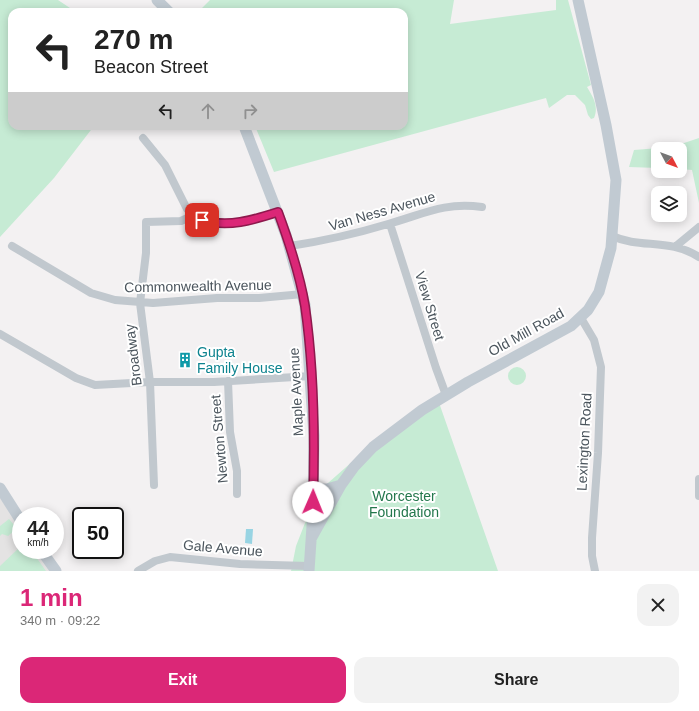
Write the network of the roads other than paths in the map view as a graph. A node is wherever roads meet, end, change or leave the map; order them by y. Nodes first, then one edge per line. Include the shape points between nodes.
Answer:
1 (157, 0) edge
2 (578, 0) edge
3 (165, 8) edge
4 (246, 130) edge
5 (142, 138) dead end
6 (482, 207) dead end
7 (278, 212) junction
8 (194, 216) junction
9 (390, 224) junction
10 (699, 227) edge
11 (612, 236) junction
12 (12, 246) dead end
13 (290, 246) junction
14 (676, 246) junction
15 (699, 257) edge
16 (303, 294) junction
17 (140, 303) junction
18 (581, 318) junction
19 (0, 334) edge
20 (311, 376) junction
21 (228, 381) junction
22 (150, 382) junction
23 (446, 395) junction
24 (699, 479) edge
25 (154, 485) dead end
26 (340, 485) junction
27 (0, 488) edge
28 (314, 489) junction
29 (237, 494) dead end
30 (699, 496) edge
31 (313, 502) junction
32 (330, 503) junction
33 (12, 507) edge
34 (312, 537) junction
35 (47, 559) edge
36 (309, 569) edge
37 (56, 571) edge
38 (138, 571) edge
39 (595, 571) edge

1 - 3 street
2 - 11 street, Old Mill Road via 615,170
4 - 7 street, Maple Avenue
5 - 8 street via 160,158 187,209
6 - 9 street, Van Ness Avenue via 464,205 438,208
7 - 8 street via 251,220 228,223 208,222
7 - 13 street, Maple Avenue
8 - 17 street, Broadway via 181,221 146,222 146,253
9 - 13 street, Van Ness Avenue
9 - 23 street, View Street
10 - 14 street
11 - 14 street via 624,241
11 - 18 street, Old Mill Road via 603,282 594,301
12 - 17 street, Commonwealth Avenue via 99,296
13 - 16 street, Maple Avenue
14 - 15 street
16 - 17 street, Commonwealth Avenue
16 - 20 street, Maple Avenue
17 - 22 street, Broadway
18 - 23 street, Old Mill Road
18 - 39 street, Lexington Road via 594,340 601,367 592,538
19 - 22 street via 89,383 106,386
20 - 21 street
20 - 28 street, Maple Avenue
21 - 22 street
21 - 29 street, Newton Street via 230,432 237,471
22 - 25 street, Broadway
23 - 26 street, Old Mill Road via 373,447
24 - 30 street
26 - 28 street
26 - 32 street, Old Mill Road
27 - 33 street
28 - 31 street, Maple Avenue
31 - 32 street
31 - 34 street, Maple Avenue
32 - 34 street, Old Mill Road
34 - 36 street, Maple Avenue
35 - 37 street
36 - 38 street, Gale Avenue via 176,557 155,561

